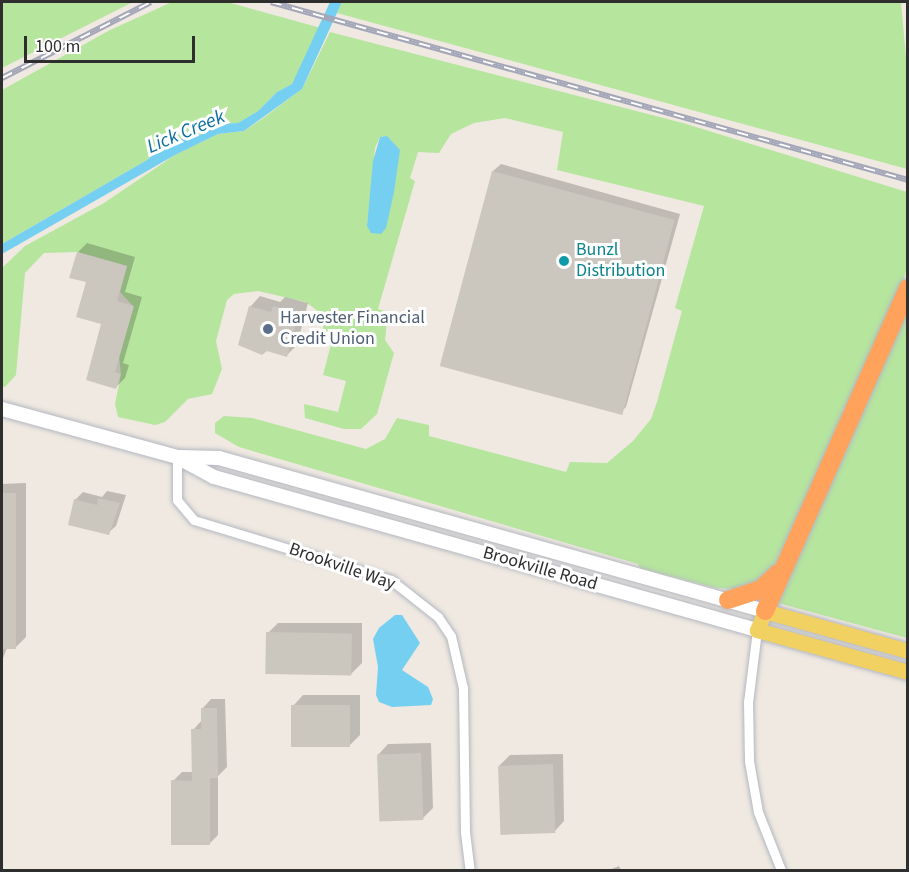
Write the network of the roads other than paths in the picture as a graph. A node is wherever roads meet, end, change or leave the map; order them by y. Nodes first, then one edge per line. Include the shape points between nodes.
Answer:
1 (908, 288) edge
2 (2, 409) edge
3 (177, 457) junction
4 (783, 567) junction
5 (728, 600) junction
6 (765, 610) junction
7 (757, 630) junction
8 (908, 651) edge
9 (908, 672) edge
10 (470, 870) edge
11 (781, 870) edge

1 - 4 highway
2 - 3 main road, Brookville Road
3 - 5 main road, Brookville Road via 219,458
3 - 7 main road, Brookville Road via 214,477
3 - 10 street, Brookville Way via 177,500 194,520 391,580 417,597 445,626 459,661 463,688 465,832
4 - 5 highway via 761,589
4 - 6 highway
5 - 6 main road, Brookville Road
6 - 7 main road
6 - 8 main road, Brookville Road
7 - 9 main road, Brookville Road
7 - 11 street via 748,702 748,762 764,830

